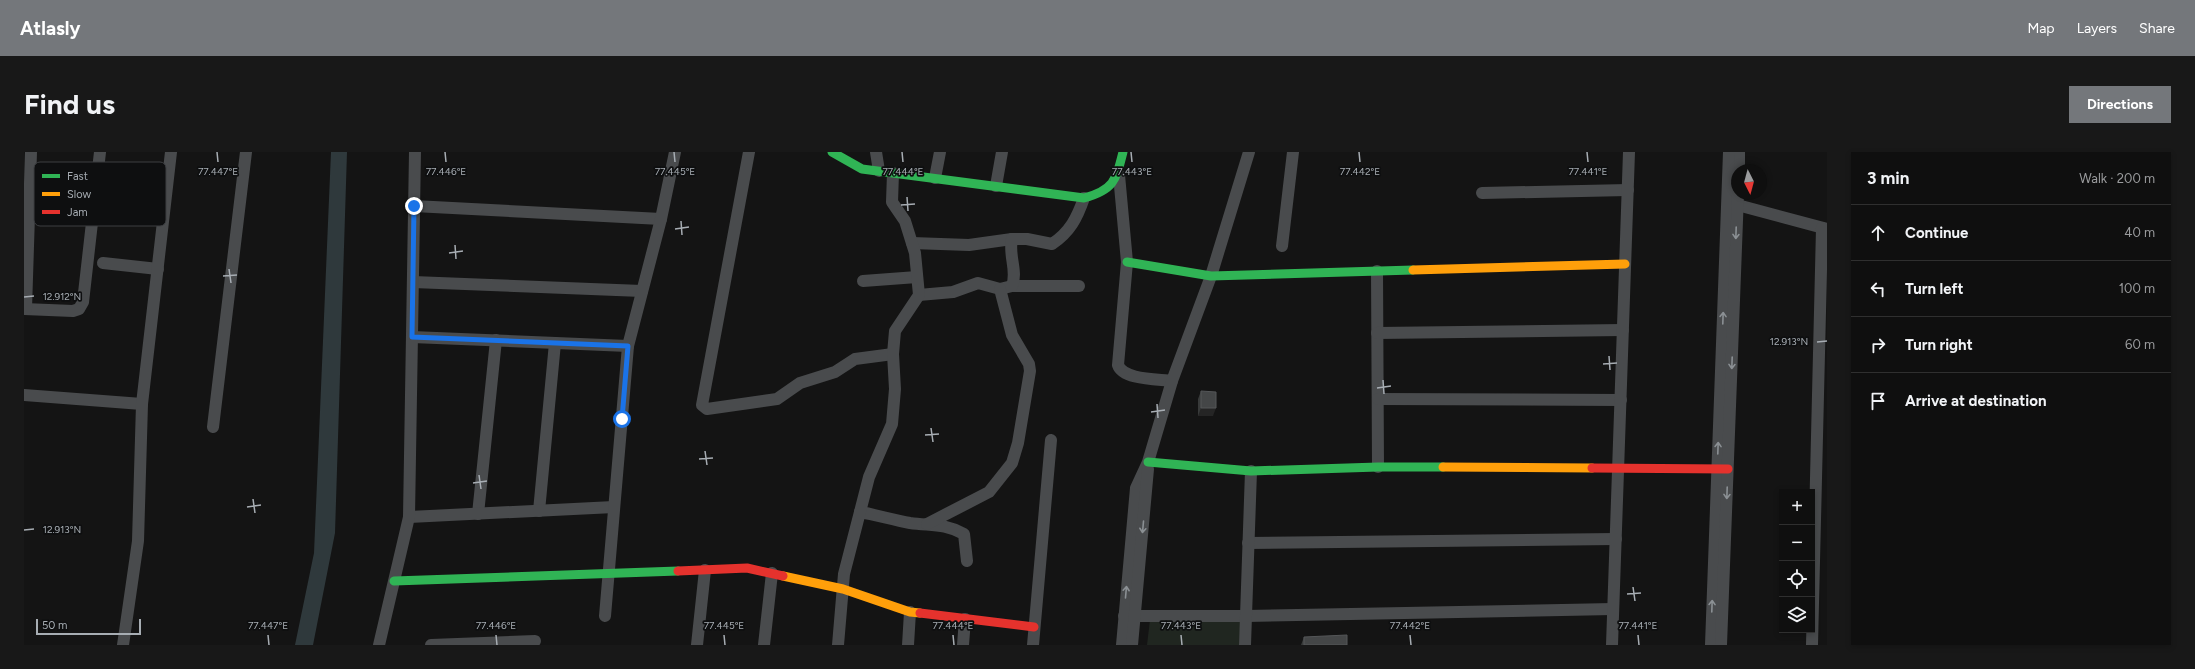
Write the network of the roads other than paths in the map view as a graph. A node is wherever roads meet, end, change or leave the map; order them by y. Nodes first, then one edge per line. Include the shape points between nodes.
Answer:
1 (31, 152) edge
2 (100, 152) edge
3 (171, 152) edge
4 (246, 152) edge
5 (414, 152) edge
6 (675, 152) edge
7 (749, 152) edge
8 (832, 152) edge
9 (876, 152) edge
10 (940, 152) edge
11 (1002, 152) edge
12 (1123, 152) edge
13 (1248, 152) edge
14 (1293, 152) edge
15 (1629, 152) edge
16 (1729, 152) edge
17 (1739, 152) edge
18 (99, 162) edge
19 (1739, 164) edge
20 (879, 171) junction
21 (893, 173) junction
22 (1119, 175) junction
23 (936, 178) junction
24 (996, 186) junction
25 (1628, 190) junction
26 (1482, 193) dead end
27 (166, 197) edge
28 (1084, 198) junction
29 (1734, 201) edge
30 (414, 206) junction
31 (661, 219) junction
32 (92, 226) edge
33 (163, 226) edge
34 (1825, 228) edge
35 (1012, 239) junction
36 (912, 243) junction
37 (1282, 246) dead end
38 (1128, 262) junction
39 (103, 263) dead end
40 (1625, 264) junction
41 (158, 268) junction
42 (1377, 271) junction
43 (1211, 276) junction
44 (917, 277) junction
45 (863, 281) dead end
46 (413, 282) junction
47 (1079, 286) dead end
48 (1006, 287) junction
49 (642, 291) junction
50 (919, 295) junction
51 (25, 309) edge
52 (1623, 330) junction
53 (1378, 333) junction
54 (412, 337) junction
55 (496, 340) junction
56 (555, 343) junction
57 (628, 346) junction
58 (893, 354) junction
59 (1172, 381) junction
60 (24, 394) edge
61 (1378, 399) junction
62 (1620, 400) junction
63 (142, 404) junction
64 (213, 427) dead end
65 (1051, 440) dead end
66 (1148, 462) junction
67 (1378, 466) junction
68 (1618, 468) junction
69 (1723, 469) junction
70 (1251, 471) junction
71 (614, 507) junction
72 (539, 511) junction
73 (860, 512) junction
74 (478, 514) junction
75 (409, 517) junction
76 (928, 524) junction
77 (1616, 539) junction
78 (1248, 543) junction
79 (967, 561) dead end
80 (704, 570) junction
81 (772, 573) junction
82 (609, 574) junction
83 (394, 581) junction
84 (843, 589) junction
85 (1613, 609) junction
86 (910, 612) junction
87 (605, 616) dead end
88 (1129, 616) junction
89 (1246, 616) junction
90 (965, 619) junction
91 (1034, 627) junction
92 (534, 641) dead end
93 (123, 645) edge
94 (379, 645) edge
95 (431, 645) edge
96 (697, 645) edge
97 (764, 645) edge
98 (838, 645) edge
99 (908, 645) edge
100 (963, 645) edge
101 (1033, 645) edge
102 (1122, 645) edge
103 (1132, 645) edge
104 (1246, 645) edge
105 (1612, 645) edge
106 (1711, 645) edge
107 (1721, 645) edge
108 (1812, 645) edge

1 - 51 street
2 - 18 street
3 - 27 street
4 - 64 street
5 - 30 street
6 - 31 street
7 - 58 street via 702,405 707,409 777,399 800,383 835,372 855,359
8 - 20 street via 862,169
9 - 20 street
10 - 23 street
11 - 24 street
12 - 22 street
13 - 43 street
14 - 37 street
15 - 25 street
16 - 29 street
17 - 19 street
20 - 21 street
21 - 23 street
21 - 36 street via 892,202 905,221
22 - 28 street via 1110,188 1100,195
22 - 38 street
23 - 24 street
24 - 28 street
25 - 26 street
25 - 40 street
28 - 35 street via 1079,213 1065,235 1052,244
29 - 34 street
29 - 69 street
30 - 31 street
30 - 46 street
31 - 49 street
32 - 51 street via 83,302 79,309
33 - 41 street
34 - 108 street
35 - 36 street via 973,245
35 - 48 street via 1010,247 1015,278
36 - 44 street
38 - 43 street
38 - 59 street via 1119,369 1126,375
39 - 41 street
40 - 42 street
40 - 52 street
41 - 63 street
42 - 43 street
42 - 53 street
43 - 59 street
44 - 45 street
44 - 50 street
46 - 49 street
46 - 54 street
47 - 48 street
48 - 50 street via 978,283 953,292
48 - 76 street via 1012,335 1029,364 1030,371 1018,443 1012,463 989,492
49 - 57 street
50 - 58 street via 895,330
52 - 53 street
52 - 62 street
53 - 61 street
54 - 55 street
54 - 75 street
55 - 56 street
55 - 74 street
56 - 57 street
56 - 72 street
57 - 71 street
58 - 73 street via 895,389 892,424 869,477
59 - 66 street
60 - 63 street
61 - 62 street
61 - 67 street
62 - 68 street
63 - 93 street via 138,541
65 - 91 street
66 - 70 street
66 -> 88 street
88 -> 66 street via 1136,488
67 - 68 street
67 - 70 street
68 - 69 street
68 - 77 street
106 -> 69 street
69 -> 107 street
70 - 78 street
71 - 72 street
71 - 82 street
72 - 74 street
73 - 76 street
73 - 84 street via 844,574
74 - 75 street
75 - 83 street
76 - 79 street via 941,525 964,534
77 - 78 street
77 - 85 street
78 - 89 street
80 - 81 street via 747,568
80 - 82 street
80 - 96 street
81 - 84 street
81 - 97 street
82 - 83 street
82 - 87 street
83 - 94 street
84 - 86 street
84 - 98 street
85 - 89 street
85 - 105 street
86 - 90 street
86 - 99 street
88 - 89 street
88 - 102 street
88 - 103 street
89 - 104 street
90 - 91 street
90 - 100 street
91 - 101 street
92 - 95 street

